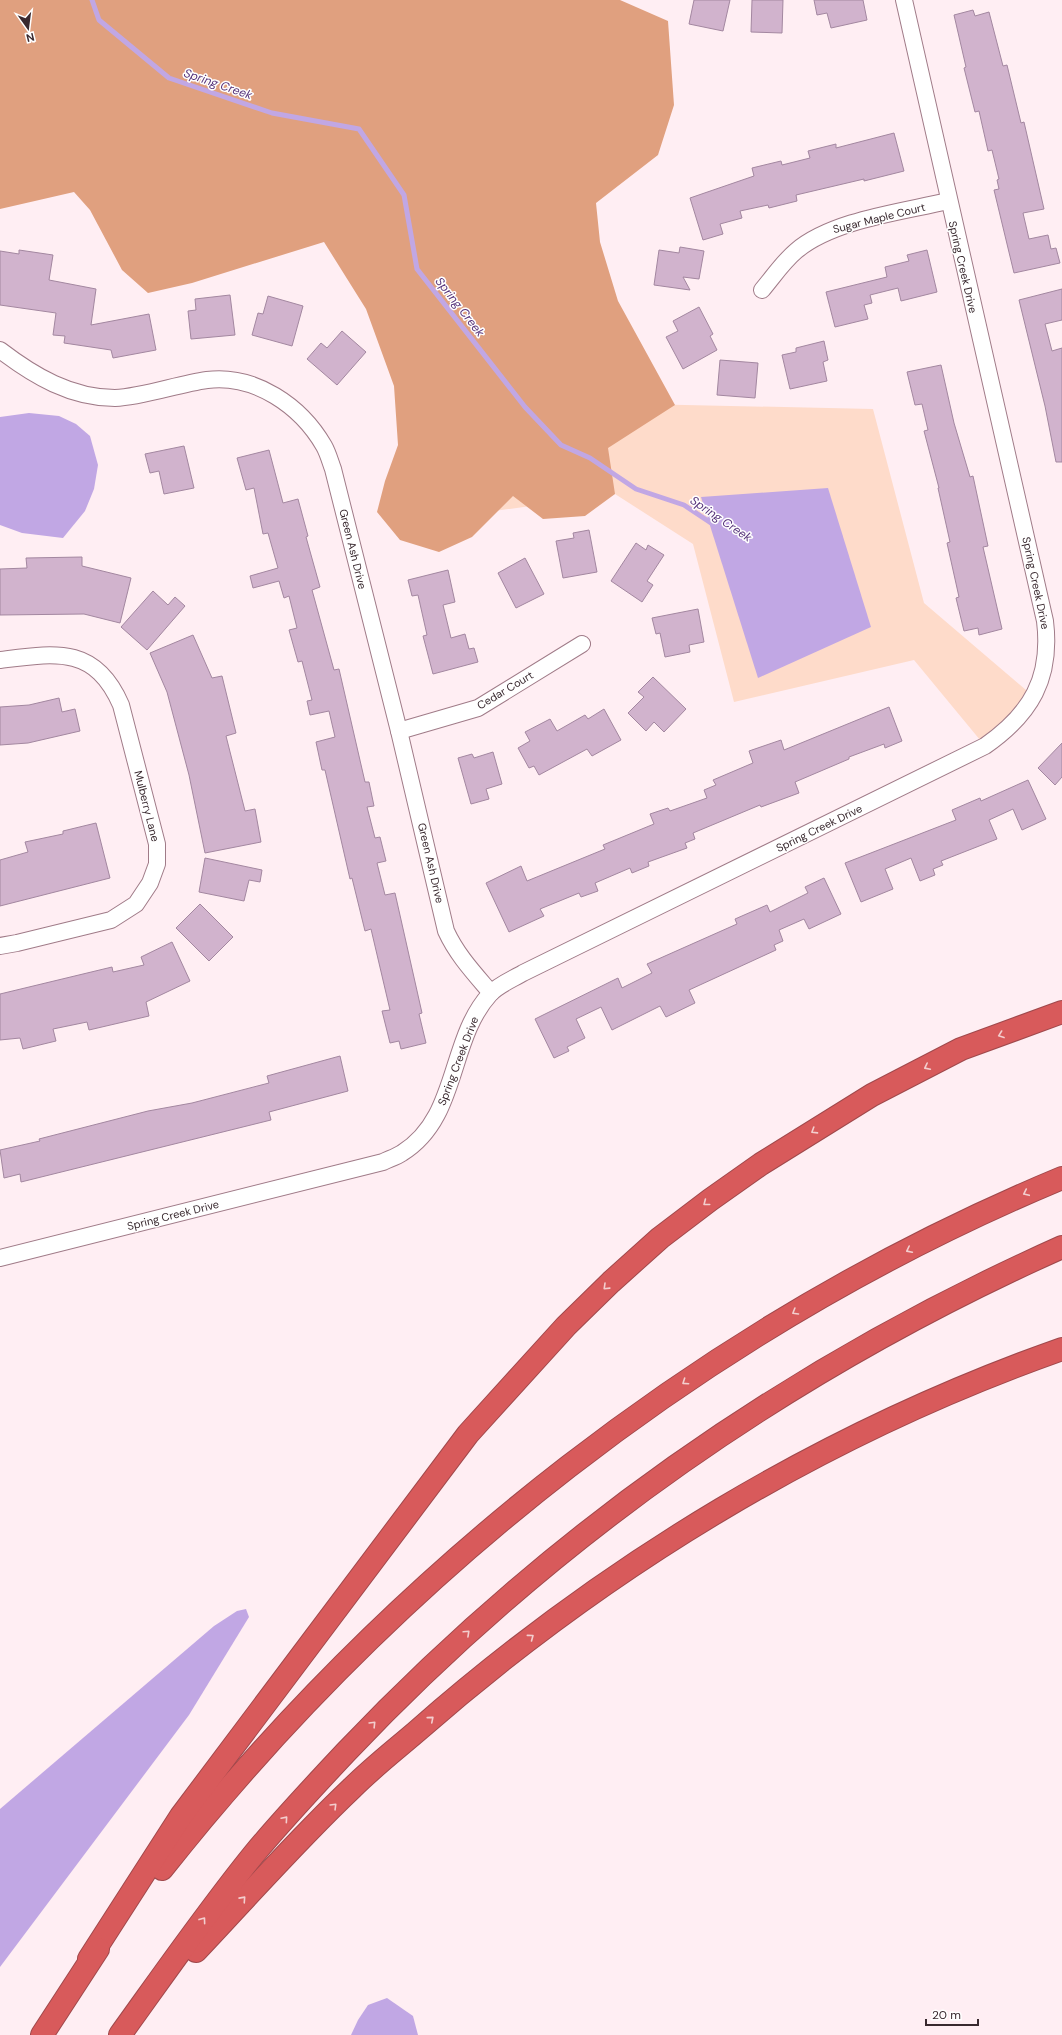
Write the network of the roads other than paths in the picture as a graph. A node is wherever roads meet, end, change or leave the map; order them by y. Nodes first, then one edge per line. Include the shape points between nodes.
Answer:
1 (904, 0) edge
2 (948, 201) junction
3 (762, 290) dead end
4 (0, 350) edge
5 (582, 644) dead end
6 (0, 660) edge
7 (400, 731) junction
8 (0, 946) edge
9 (491, 993) junction
10 (1062, 1013) edge
11 (1062, 1178) edge
12 (1062, 1247) edge
13 (0, 1258) edge
14 (1062, 1350) edge
15 (89, 1960) junction
16 (139, 2008) junction
17 (42, 2035) edge
18 (120, 2035) edge

1 - 2 street, Spring Creek Drive
2 - 3 street, Sugar Maple Court via 828,231 796,251
2 - 9 street, Spring Creek Drive via 1045,621 1047,640 1042,678 1022,714 1006,731 985,746 523,973
4 - 7 street, Green Ash Drive via 22,367 56,386 87,395 116,398 208,380 233,381 253,386 293,407 325,447
5 - 7 street, Cedar Court via 478,708
6 - 8 street, Mulberry Lane via 40,655 69,656 97,668 113,686 123,712 155,836 157,864 150,883 136,904 112,920
7 - 9 street, Green Ash Drive via 446,931 461,958
9 - 13 street, Spring Creek Drive via 477,1010 465,1038 446,1098 436,1116 422,1136 402,1153 383,1162
10 -> 15 highway via 962,1049 879,1092 761,1164 710,1200 660,1238 611,1282 525,1368 468,1434 181,1816
11 -> 15 highway via 962,1223 819,1298 685,1382 551,1480 434,1578 315,1694 205,1814
16 -> 12 highway via 254,1854 306,1795 413,1683 529,1578 651,1483 717,1436 783,1394 920,1316 989,1280
16 -> 14 highway via 353,1787 498,1662 609,1580 673,1537 724,1507 860,1434 981,1380
15 - 17 highway
16 - 18 highway

